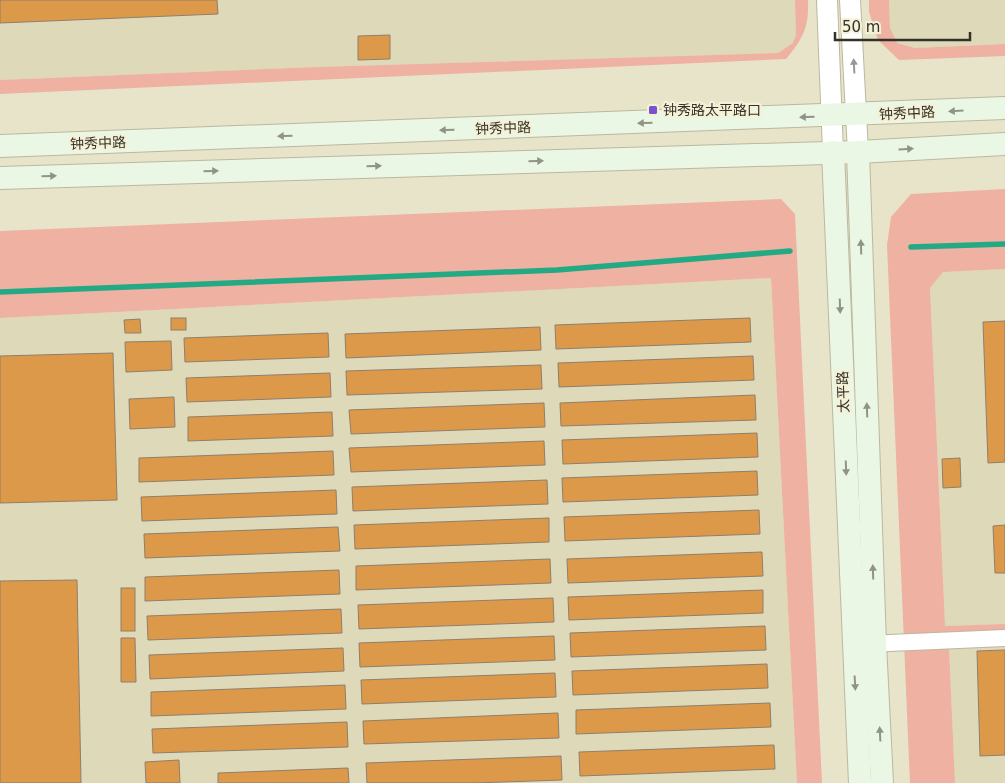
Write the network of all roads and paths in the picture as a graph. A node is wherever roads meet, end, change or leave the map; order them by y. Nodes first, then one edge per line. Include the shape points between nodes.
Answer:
1 (827, 0) edge
2 (850, 0) edge
3 (1005, 108) edge
4 (856, 115) junction
5 (832, 116) junction
6 (1005, 144) edge
7 (0, 146) edge
8 (833, 152) junction
9 (858, 152) junction
10 (0, 178) edge
11 (1005, 638) edge
12 (864, 644) junction
13 (860, 783) edge
14 (882, 783) edge

1 - 5 street, 太平路
4 -> 2 street, 太平路
3 -> 4 main road, 钟秀中路
4 - 5 main road, 钟秀中路
4 - 9 street, 太平路
5 -> 7 main road, 钟秀中路
5 - 8 street, 太平路
9 -> 6 main road
8 - 9 main road
10 -> 8 main road
8 -> 12 main road, 太平路
12 -> 9 main road, 太平路
11 - 12 street
12 -> 13 main road, 太平路
14 -> 12 main road, 太平路

